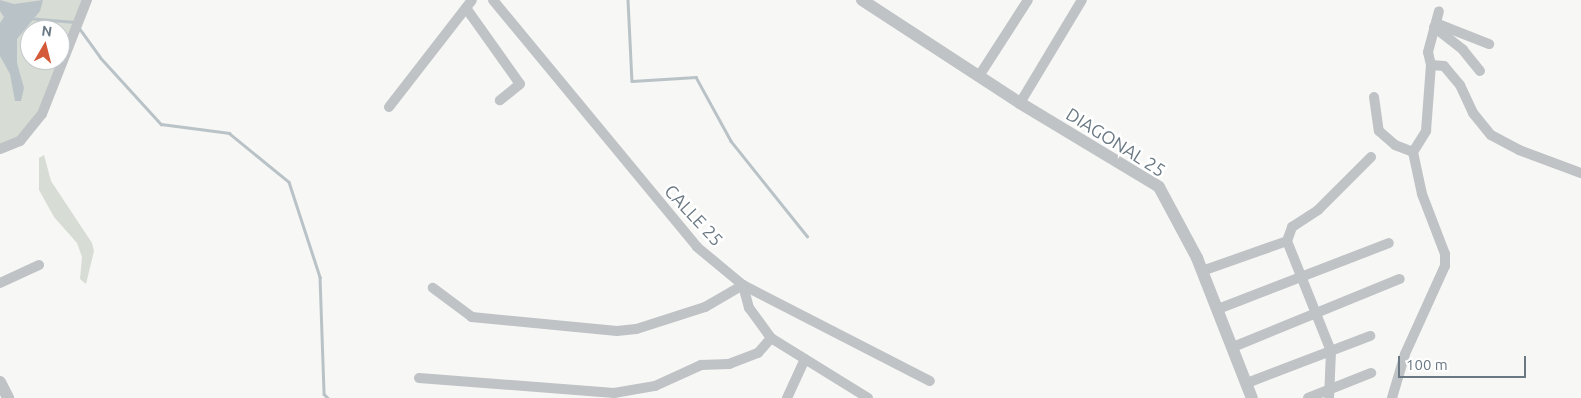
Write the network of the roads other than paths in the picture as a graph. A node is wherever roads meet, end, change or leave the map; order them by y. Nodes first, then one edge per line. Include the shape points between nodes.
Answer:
1 (87, 0) edge
2 (493, 0) edge
3 (862, 0) edge
4 (1028, 0) edge
5 (1082, 0) edge
6 (469, 4) edge
7 (1438, 11) dead end
8 (1435, 25) junction
9 (1489, 44) dead end
10 (1431, 65) junction
11 (1480, 71) dead end
12 (979, 76) junction
13 (1374, 97) dead end
14 (500, 100) dead end
15 (1020, 103) junction
16 (389, 106) dead end
17 (0, 149) edge
18 (1413, 152) junction
19 (1371, 157) dead end
20 (1581, 173) edge
21 (1287, 242) junction
22 (1388, 243) dead end
23 (39, 265) dead end
24 (1202, 271) junction
25 (1302, 278) junction
26 (1400, 278) dead end
27 (0, 283) edge
28 (743, 285) junction
29 (433, 288) dead end
30 (1218, 309) junction
31 (1316, 314) junction
32 (1370, 336) dead end
33 (771, 338) junction
34 (1233, 347) junction
35 (1331, 351) junction
36 (805, 359) junction
37 (1371, 373) dead end
38 (419, 378) dead end
39 (930, 381) dead end
40 (0, 382) edge
41 (1247, 383) junction
42 (1329, 394) edge
43 (8, 398) edge
44 (787, 398) edge
45 (868, 398) edge
46 (1252, 398) edge
47 (1308, 398) edge
48 (1392, 398) edge

1 - 17 street via 42,114 20,141
2 - 28 street, CALLE 25 via 697,247
3 - 12 street, DIAGONAL 25
4 - 12 street
5 - 15 street
6 - 14 street via 520,84
6 - 16 street
7 - 8 street
8 - 9 street
8 - 10 street via 1428,52
8 - 11 street via 1463,50
10 - 18 street via 1426,131
10 - 20 street via 1444,66 1460,85 1474,113 1491,135 1519,150
12 - 15 street, DIAGONAL 25
13 - 18 street via 1379,131 1395,145
15 - 24 street, DIAGONAL 25 via 1159,187
18 - 48 street via 1422,194 1446,254 1445,266 1409,345
19 - 21 street via 1318,210 1292,227
21 - 24 street
21 - 25 street
22 - 25 street
23 - 27 street
24 - 30 street, DIAGONAL 25
25 - 30 street
25 - 31 street
26 - 31 street
28 - 29 street via 706,307 636,329 617,331 472,317
28 - 33 street via 749,308
28 - 39 street, CALLE 25
30 - 34 street, DIAGONAL 25
31 - 34 street
31 - 35 street
32 - 35 street
33 - 36 street
33 - 38 street via 758,353 729,364 701,365 655,386 614,393
34 - 41 street, DIAGONAL 25
35 - 41 street
35 - 42 street
36 - 44 street
36 - 45 street
37 - 42 street
40 - 43 street
41 - 46 street, DIAGONAL 25
42 - 47 street

